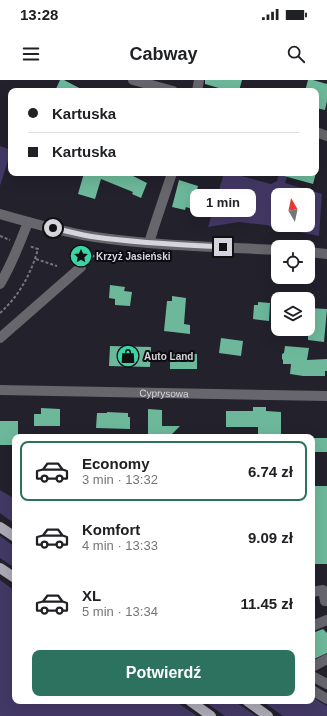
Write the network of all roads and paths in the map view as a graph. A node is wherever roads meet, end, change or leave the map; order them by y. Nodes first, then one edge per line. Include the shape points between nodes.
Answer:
1 (133, 80) edge
2 (162, 88) edge
3 (171, 176) edge
4 (0, 214) edge
5 (28, 222) junction
6 (0, 236) edge
7 (4, 238) dead end
8 (149, 243) junction
9 (38, 249) dead end
10 (271, 250) edge
11 (315, 253) edge
12 (327, 254) edge
13 (36, 258) junction
14 (57, 266) dead end
15 (81, 267) dead end
16 (0, 284) edge
17 (0, 313) edge
18 (0, 338) edge
19 (0, 390) edge
20 (327, 396) edge
21 (0, 527) edge
22 (12, 535) edge
23 (0, 568) edge
24 (12, 576) edge
25 (315, 591) edge
26 (326, 601) edge
27 (327, 620) edge
28 (315, 625) edge
29 (327, 659) edge
30 (315, 665) edge
31 (315, 678) edge
32 (327, 684) edge
33 (315, 692) edge
34 (327, 699) edge
35 (194, 704) edge
36 (251, 704) edge
37 (211, 716) edge
38 (268, 716) edge

1 - 2 street
3 - 8 street
4 - 5 street
5 - 8 street via 94,237
5 - 16 street via 9,269
6 - 7 path
8 - 10 street
9 - 13 path
11 - 12 street
13 - 14 path
13 - 17 path via 20,291
15 - 18 street
19 - 20 street, Cyprysowa
21 - 22 main road
23 - 24 main road
25 - 26 street via 323,590
27 - 28 street
29 - 30 street
31 - 32 street
33 - 34 street
35 - 37 main road
36 - 38 main road

